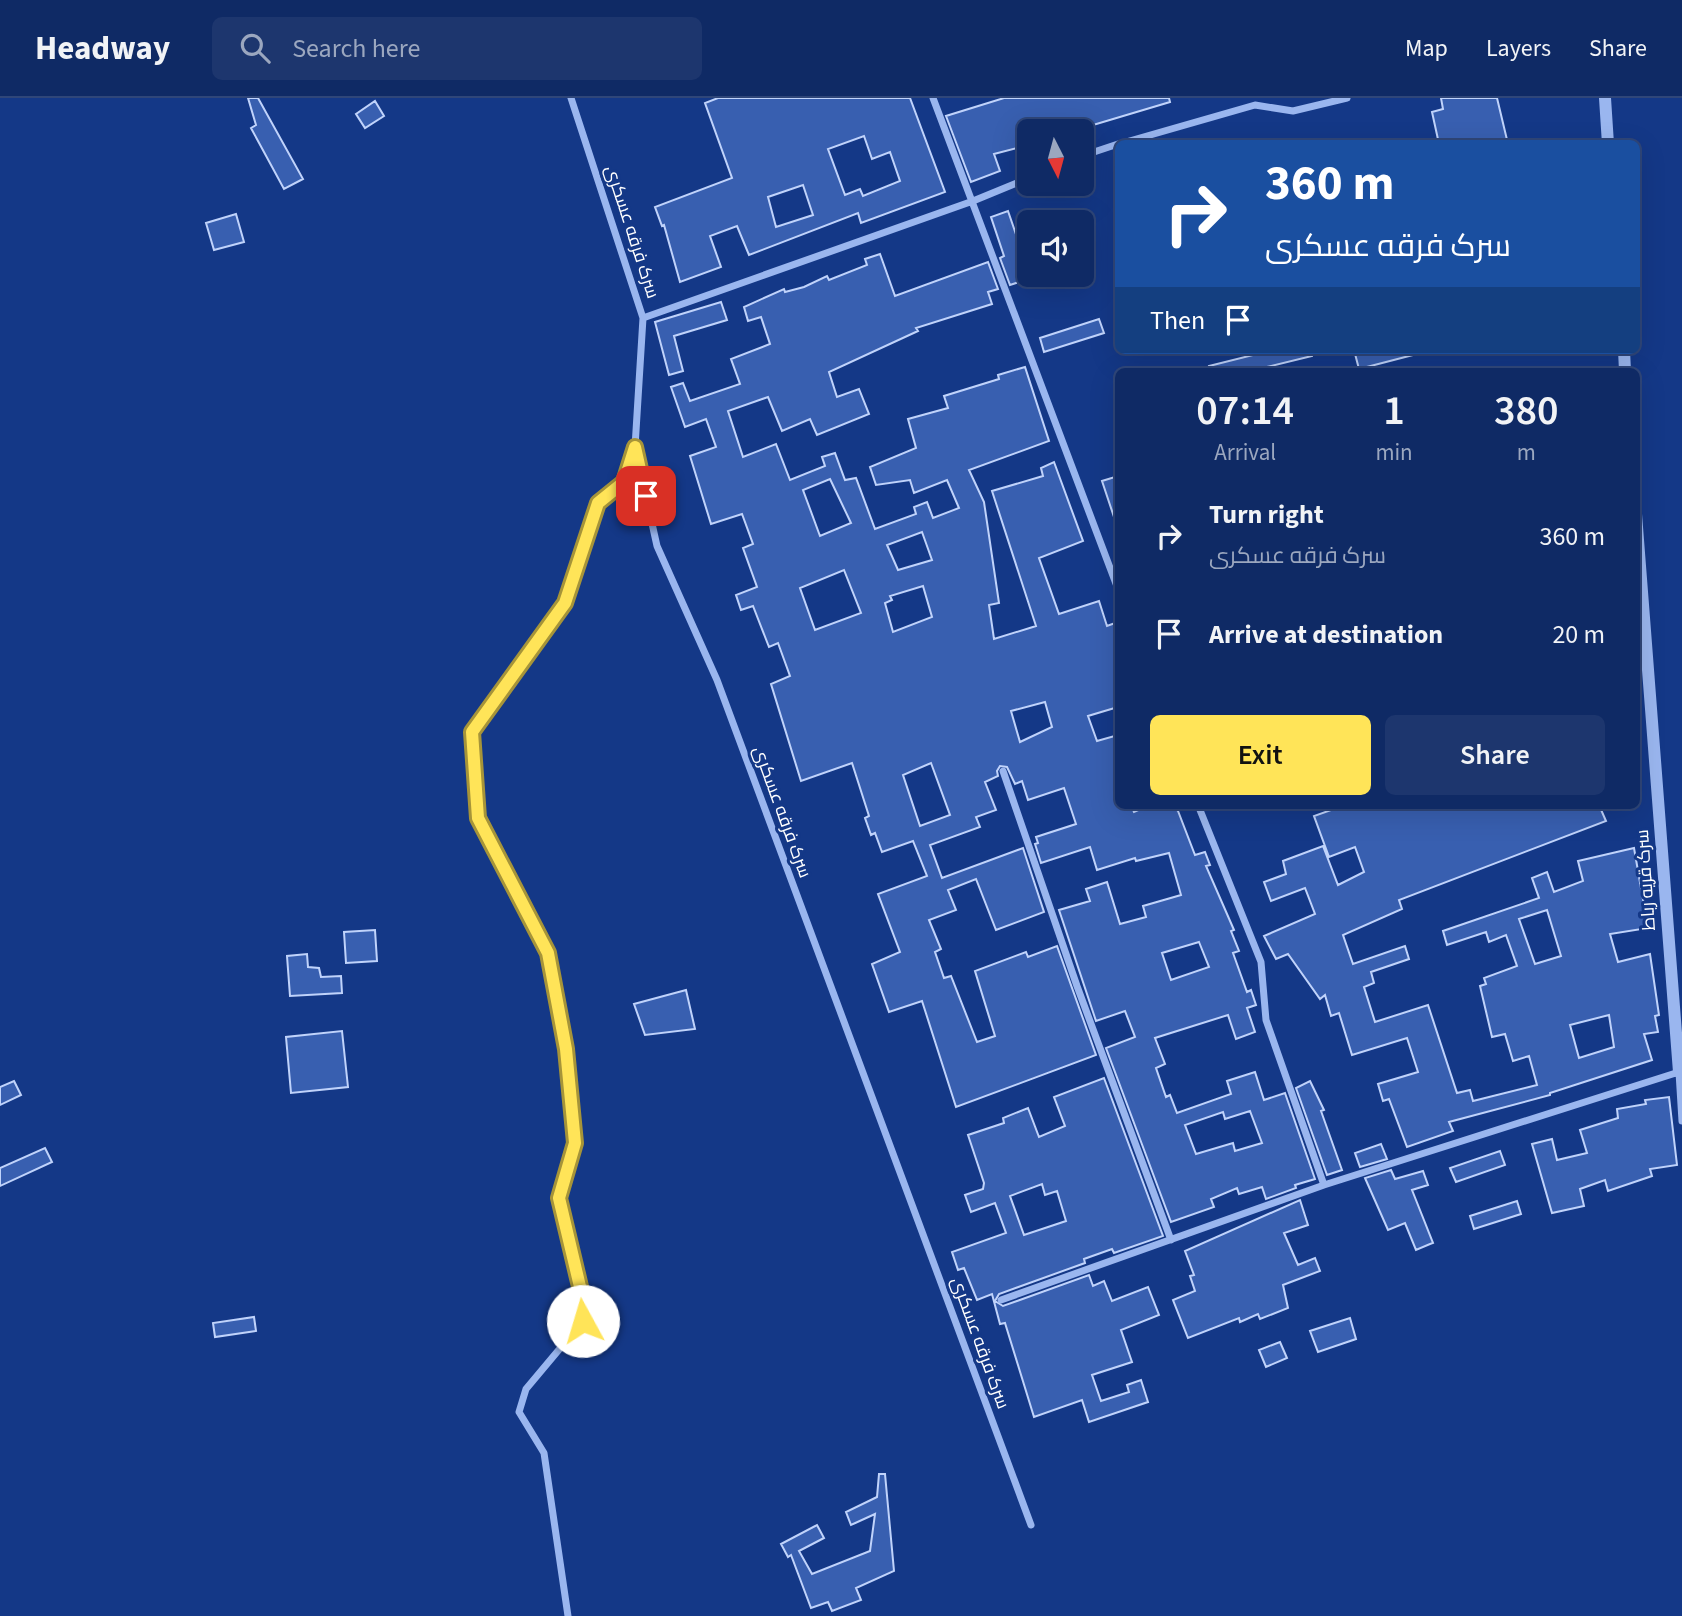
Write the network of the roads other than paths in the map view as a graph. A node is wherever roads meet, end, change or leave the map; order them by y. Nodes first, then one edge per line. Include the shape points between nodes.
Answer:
1 (571, 98) edge
2 (933, 98) edge
3 (1347, 98) edge
4 (1605, 98) edge
5 (1133, 140) edge
6 (1608, 140) edge
7 (1115, 145) edge
8 (1094, 152) edge
9 (1017, 183) edge
10 (973, 201) junction
11 (643, 318) junction
12 (635, 447) junction
13 (1640, 565) edge
14 (1115, 581) edge
15 (1003, 771) dead end
16 (1200, 809) edge
17 (1680, 1072) edge
18 (1682, 1121) edge
19 (1324, 1185) junction
20 (1171, 1240) junction
21 (1001, 1300) dead end
22 (1031, 1525) dead end
23 (568, 1616) edge

1 - 11 street, سرک فرقه عسکری
2 - 10 street
3 - 5 street via 1293,111 1255,105
4 - 6 street
7 - 8 street
9 - 10 street
10 - 11 street
10 - 14 street
11 - 12 street, سرک فرقه عسکری
12 - 22 street, سرک فرقه عسکری via 657,545 717,680
12 - 23 street via 624,482 598,503 565,603 472,732 478,818 548,953 571,1073 575,1143 559,1198 582,1295 583,1321 526,1389 519,1412 544,1453
13 - 17 street, سرک قریه رباط
15 - 20 street
16 - 19 street via 1261,962 1266,1020
17 - 18 street
17 - 19 street
19 - 20 street
20 - 21 street

